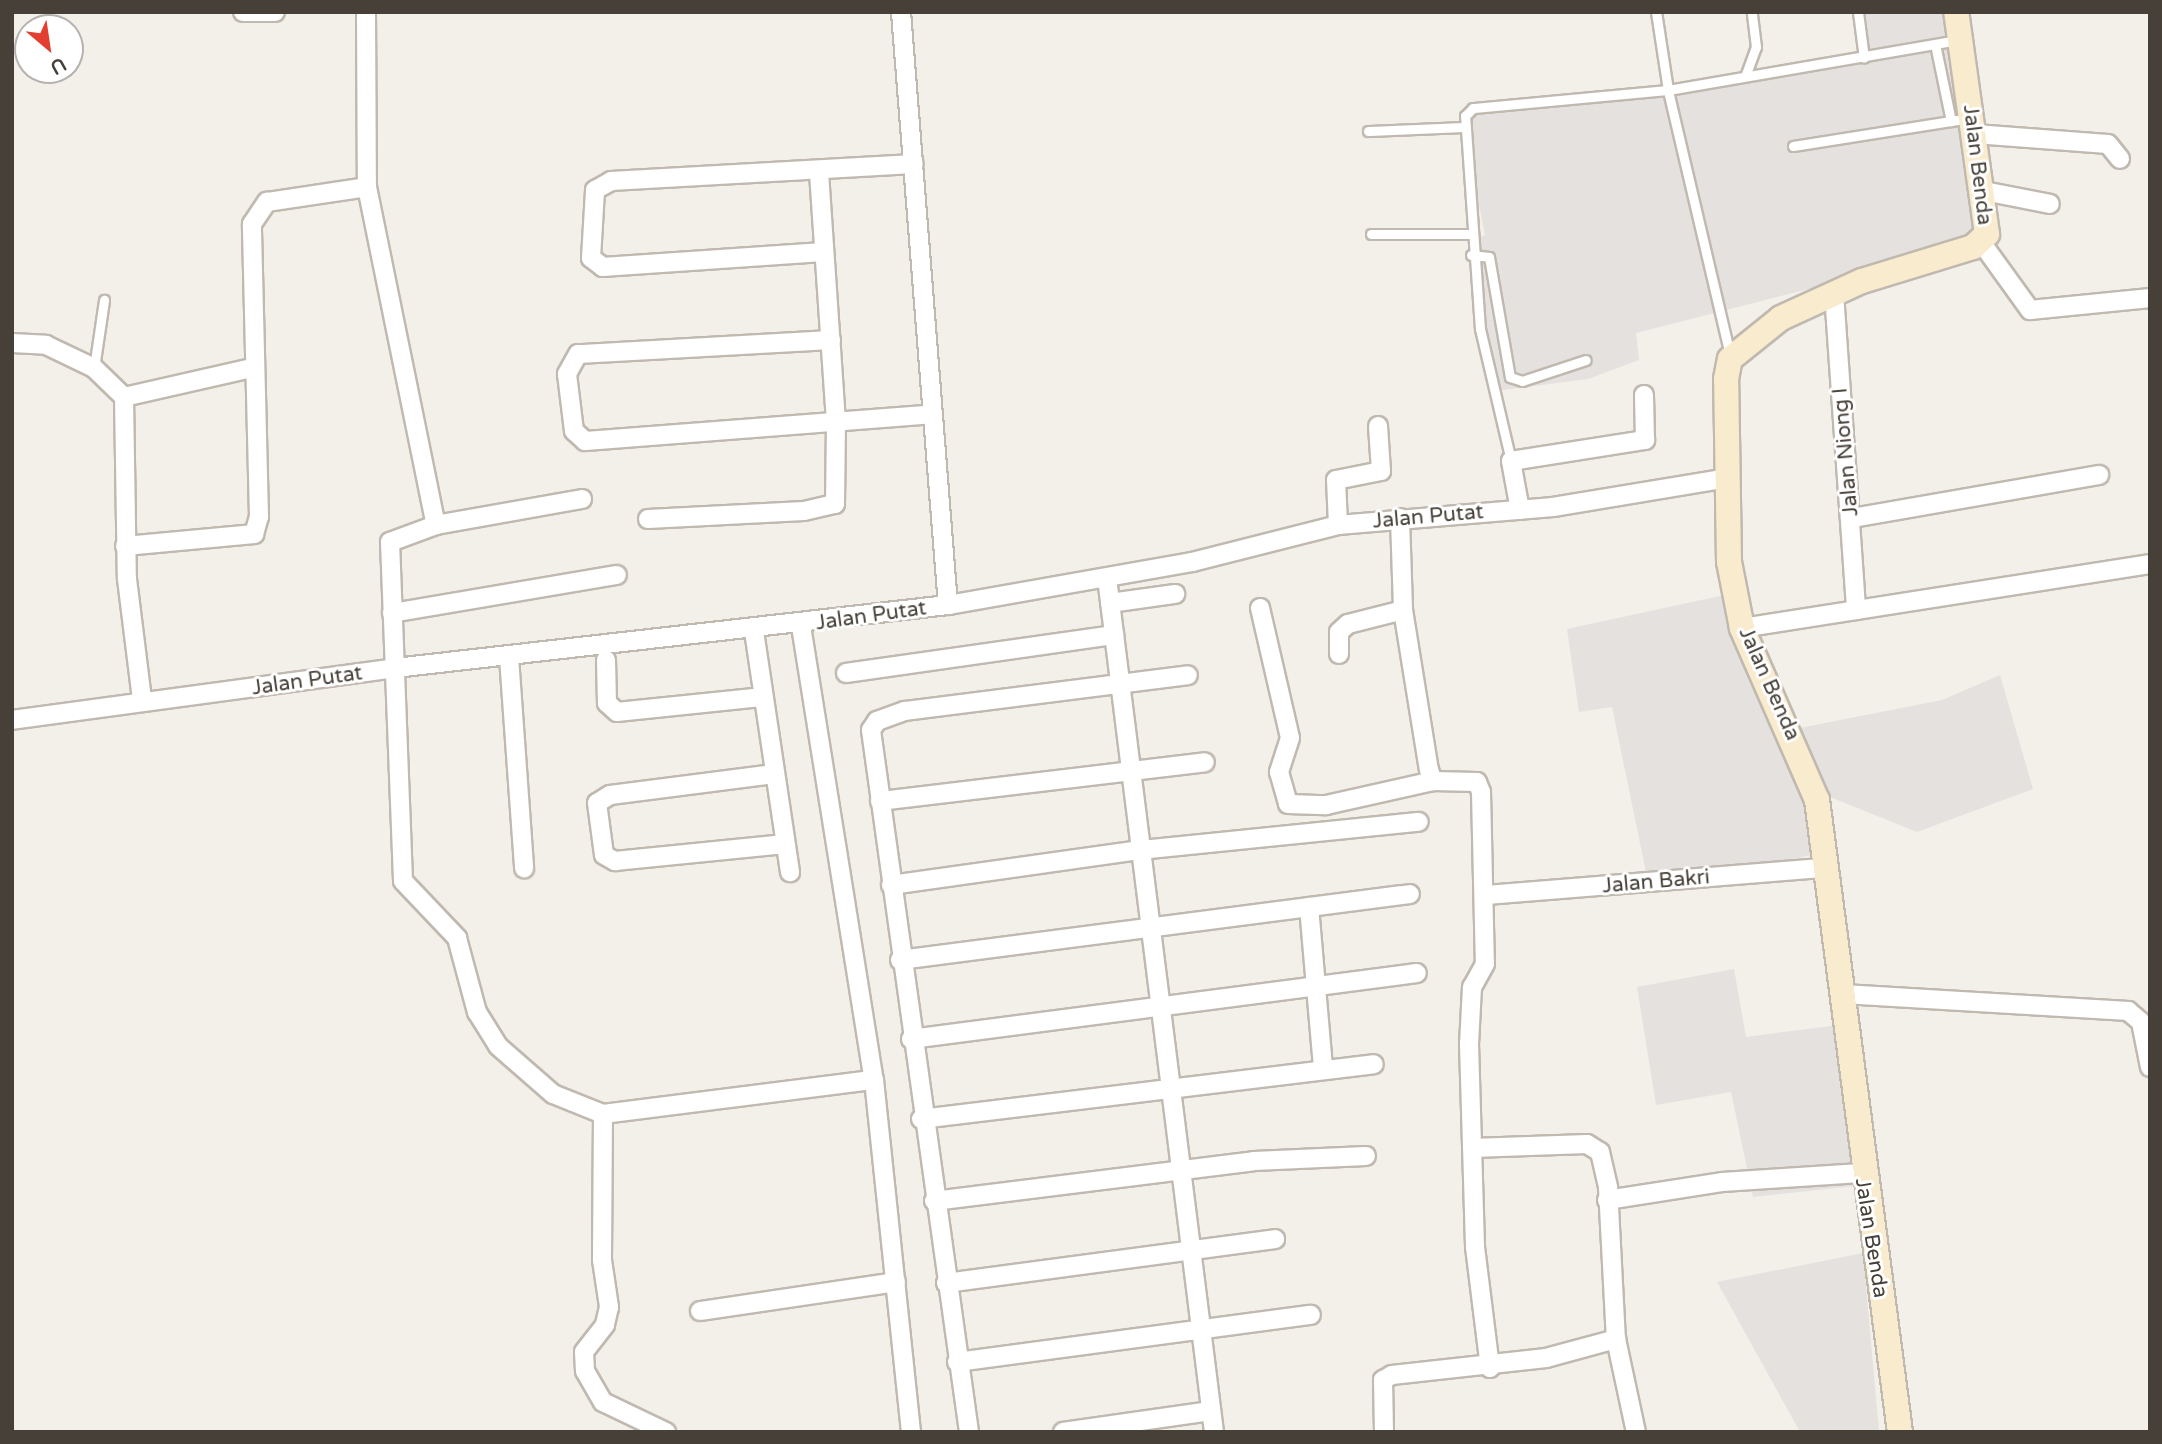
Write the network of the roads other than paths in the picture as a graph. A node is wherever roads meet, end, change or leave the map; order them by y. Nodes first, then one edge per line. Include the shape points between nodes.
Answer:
1 (243, 12) edge
2 (275, 12) edge
3 (366, 12) edge
4 (901, 12) edge
5 (1656, 12) edge
6 (1752, 12) edge
7 (1858, 12) edge
8 (1956, 12) edge
9 (1960, 40) junction
10 (1935, 44) junction
11 (1864, 58) junction
12 (1746, 74) junction
13 (1668, 90) junction
14 (1966, 125) junction
15 (1465, 127) junction
16 (1368, 131) dead end
17 (1793, 146) dead end
18 (2120, 159) dead end
19 (914, 164) junction
20 (819, 171) junction
21 (367, 187) junction
22 (1984, 191) junction
23 (2050, 204) dead end
24 (1371, 234) dead end
25 (1471, 234) junction
26 (1982, 242) junction
27 (822, 253) junction
28 (1471, 255) junction
29 (1834, 293) junction
30 (2150, 298) edge
31 (104, 300) dead end
32 (831, 340) junction
33 (12, 343) edge
34 (1731, 359) junction
35 (1586, 360) dead end
36 (94, 368) junction
37 (253, 368) junction
38 (1644, 395) dead end
39 (124, 397) junction
40 (932, 414) junction
41 (836, 422) junction
42 (1378, 426) dead end
43 (1511, 461) junction
44 (2099, 475) dead end
45 (1723, 479) junction
46 (582, 499) dead end
47 (1520, 510) junction
48 (1400, 517) junction
49 (1852, 518) junction
50 (648, 519) dead end
51 (1338, 525) junction
52 (436, 526) junction
53 (125, 546) junction
54 (2150, 564) edge
55 (617, 575) dead end
56 (1107, 578) junction
57 (1175, 594) dead end
58 (1110, 603) junction
59 (948, 605) junction
60 (1260, 608) dead end
61 (1403, 610) junction
62 (1856, 610) junction
63 (392, 613) junction
64 (801, 626) junction
65 (1742, 628) junction
66 (754, 631) junction
67 (1114, 635) junction
68 (1339, 654) dead end
69 (509, 657) junction
70 (607, 660) dead end
71 (395, 668) junction
72 (846, 673) dead end
73 (1188, 675) dead end
74 (1122, 683) junction
75 (761, 697) junction
76 (142, 700) junction
77 (12, 720) edge
78 (1205, 762) dead end
79 (1132, 769) junction
80 (774, 774) junction
81 (1433, 781) junction
82 (880, 801) junction
83 (1419, 822) dead end
84 (785, 844) junction
85 (1141, 850) junction
86 (524, 868) dead end
87 (1825, 868) junction
88 (790, 872) dead end
89 (891, 885) junction
90 (1410, 894) dead end
91 (1486, 895) junction
92 (1309, 907) junction
93 (1148, 926) junction
94 (900, 960) junction
95 (1417, 972) dead end
96 (1317, 987) junction
97 (1843, 994) junction
98 (1160, 1008) junction
99 (2143, 1012) edge
100 (911, 1039) junction
101 (1374, 1064) dead end
102 (1323, 1067) junction
103 (2150, 1067) edge
104 (874, 1080) junction
105 (1169, 1089) junction
106 (603, 1114) junction
107 (921, 1119) junction
108 (1472, 1148) junction
109 (1366, 1156) dead end
110 (1181, 1169) junction
111 (1861, 1173) junction
112 (934, 1200) junction
113 (1607, 1200) junction
114 (1275, 1239) dead end
115 (1192, 1249) junction
116 (896, 1282) junction
117 (946, 1283) junction
118 (700, 1311) dead end
119 (1311, 1315) dead end
120 (1200, 1329) junction
121 (1616, 1339) junction
122 (957, 1362) junction
123 (1490, 1368) junction
124 (1211, 1411) junction
125 (1893, 1429) edge
126 (666, 1432) edge
127 (911, 1432) edge
128 (969, 1432) edge
129 (1063, 1432) edge
130 (1214, 1432) edge
131 (1384, 1432) edge
132 (1636, 1432) edge

1 - 2 street
3 - 21 street
4 - 19 street
5 - 13 lane
6 - 12 lane via 1756,47
7 - 11 lane
8 - 9 street, Jalan Benda
9 - 10 lane
9 - 14 street, Jalan Benda
10 - 11 lane
10 - 14 lane
11 - 12 lane
12 - 13 lane
13 - 15 lane via 1473,108
13 - 34 lane
14 - 17 lane
14 - 18 street via 2108,144
14 - 22 street, Jalan Benda
15 - 16 lane
15 - 25 lane
19 - 20 street
19 - 40 street
20 - 27 street
20 - 27 street via 603,182 595,190 591,258 603,267 621,267
21 - 37 street via 282,199 257,210
21 - 52 street
22 - 23 street
22 - 26 street, Jalan Benda via 1988,225
24 - 25 lane
25 - 28 lane
26 - 29 street, Jalan Benda
26 - 30 street via 2030,310
27 - 32 street
28 - 35 lane via 1489,257 1510,377 1522,381
28 - 43 lane via 1480,329
29 - 34 street, Jalan Benda via 1751,337
29 - 49 street, Jalan Niong I
31 - 36 lane
32 - 41 street
32 - 41 street via 578,355 566,374 574,431 585,441
33 - 36 street via 46,345
34 - 45 street, Jalan Benda
36 - 39 street
37 - 39 street
37 - 53 street via 259,517 254,534
38 - 43 street via 1645,440
39 - 53 street
40 - 41 street
40 - 59 street
41 - 50 street via 835,504 804,511
42 - 51 street via 1381,471 1336,480
43 - 47 street
44 - 49 street
45 - 47 street, Jalan Putat
45 - 65 street, Jalan Benda via 1729,562
46 - 52 street
47 - 48 street, Jalan Putat
48 - 51 street, Jalan Putat
48 - 61 street
49 - 62 street, Jalan Niong I
51 - 56 street, Jalan Putat
52 - 63 street via 390,542
53 - 76 street
54 - 62 street
55 - 63 street
56 - 58 street
56 - 59 street, Jalan Putat
57 - 58 street
58 - 67 street
59 - 64 street, Jalan Putat
60 - 81 street via 1290,737 1279,772 1288,804 1326,804
61 - 68 street via 1349,624 1339,632
61 - 81 street
62 - 65 street
63 - 71 street
64 - 66 street, Jalan Putat
64 - 104 street
65 - 87 street, Jalan Benda via 1808,772
66 - 69 street, Jalan Putat
66 - 75 street
67 - 72 street
67 - 74 street
69 - 71 street, Jalan Putat
69 - 86 street
70 - 75 street via 607,703 617,712
71 - 76 street, Jalan Putat
71 - 106 street via 403,881 457,939 477,1012 498,1046 553,1094
73 - 74 street
74 - 79 street
74 - 82 street via 889,715 871,730
75 - 80 street
76 - 77 street, Jalan Putat
78 - 79 street
79 - 82 street
79 - 85 street
80 - 84 street
80 - 84 street via 610,795 597,803 604,855 615,861
81 - 91 street via 1477,782
82 - 89 street
83 - 85 street
84 - 88 street
85 - 89 street
85 - 93 street
87 - 91 street, Jalan Bakri
87 - 97 street, Jalan Benda
89 - 94 street
90 - 92 street
91 - 108 street via 1485,964 1472,987 1470,1013
92 - 93 street
92 - 96 street
93 - 94 street
93 - 98 street
94 - 100 street
95 - 96 street
96 - 98 street
96 - 102 street
97 - 99 street
97 - 111 street, Jalan Benda
98 - 100 street
98 - 105 street
99 - 103 street
100 - 107 street
101 - 102 street
102 - 105 street
104 - 106 street via 719,1104
104 - 116 street
105 - 107 street
105 - 110 street
106 - 126 street via 602,1260 608,1307 605,1325 584,1352 584,1371 603,1402
107 - 112 street
108 - 113 street via 1594,1146 1603,1160
108 - 123 street via 1475,1247
109 - 110 street
110 - 112 street
110 - 115 street
111 - 113 street via 1721,1182
111 - 125 street, Jalan Benda
112 - 117 street
113 - 121 street
114 - 115 street
115 - 117 street
115 - 120 street
116 - 118 street
116 - 127 street
117 - 122 street
119 - 120 street
120 - 122 street
120 - 124 street
121 - 123 street
121 - 132 street
122 - 128 street
123 - 131 street via 1414,1372 1384,1380
124 - 129 street
124 - 130 street

